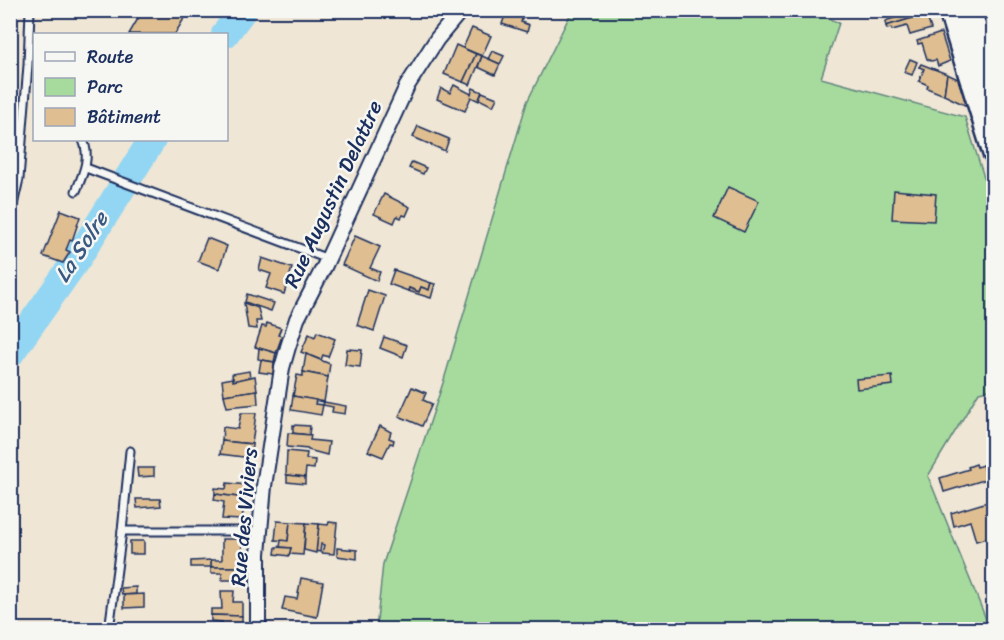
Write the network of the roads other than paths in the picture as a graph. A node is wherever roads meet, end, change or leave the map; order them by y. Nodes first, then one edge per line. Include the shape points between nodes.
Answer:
1 (30, 10) edge
2 (461, 10) edge
3 (950, 10) edge
4 (958, 10) edge
5 (969, 10) edge
6 (28, 65) junction
7 (33, 71) edge
8 (993, 86) edge
9 (993, 129) edge
10 (84, 141) edge
11 (993, 152) edge
12 (86, 168) junction
13 (76, 191) dead end
14 (10, 218) edge
15 (327, 259) junction
16 (277, 409) joint
17 (130, 451) dead end
18 (122, 531) junction
19 (261, 531) junction
20 (109, 630) edge
21 (258, 630) edge

1 - 6 lane
2 - 15 street, Rue Augustin Delattre via 436,39 407,86
3 - 11 main road
4 - 9 lane
5 - 8 main road
6 - 7 lane
6 - 14 lane via 19,179
10 - 12 lane
12 - 13 lane
12 - 15 lane
15 - 16 street, Rue Augustin Delattre via 297,319 282,368
16 - 19 street, Rue des Viviers
17 - 18 lane
18 - 19 lane
18 - 20 lane
19 - 21 street, Rue des Viviers

